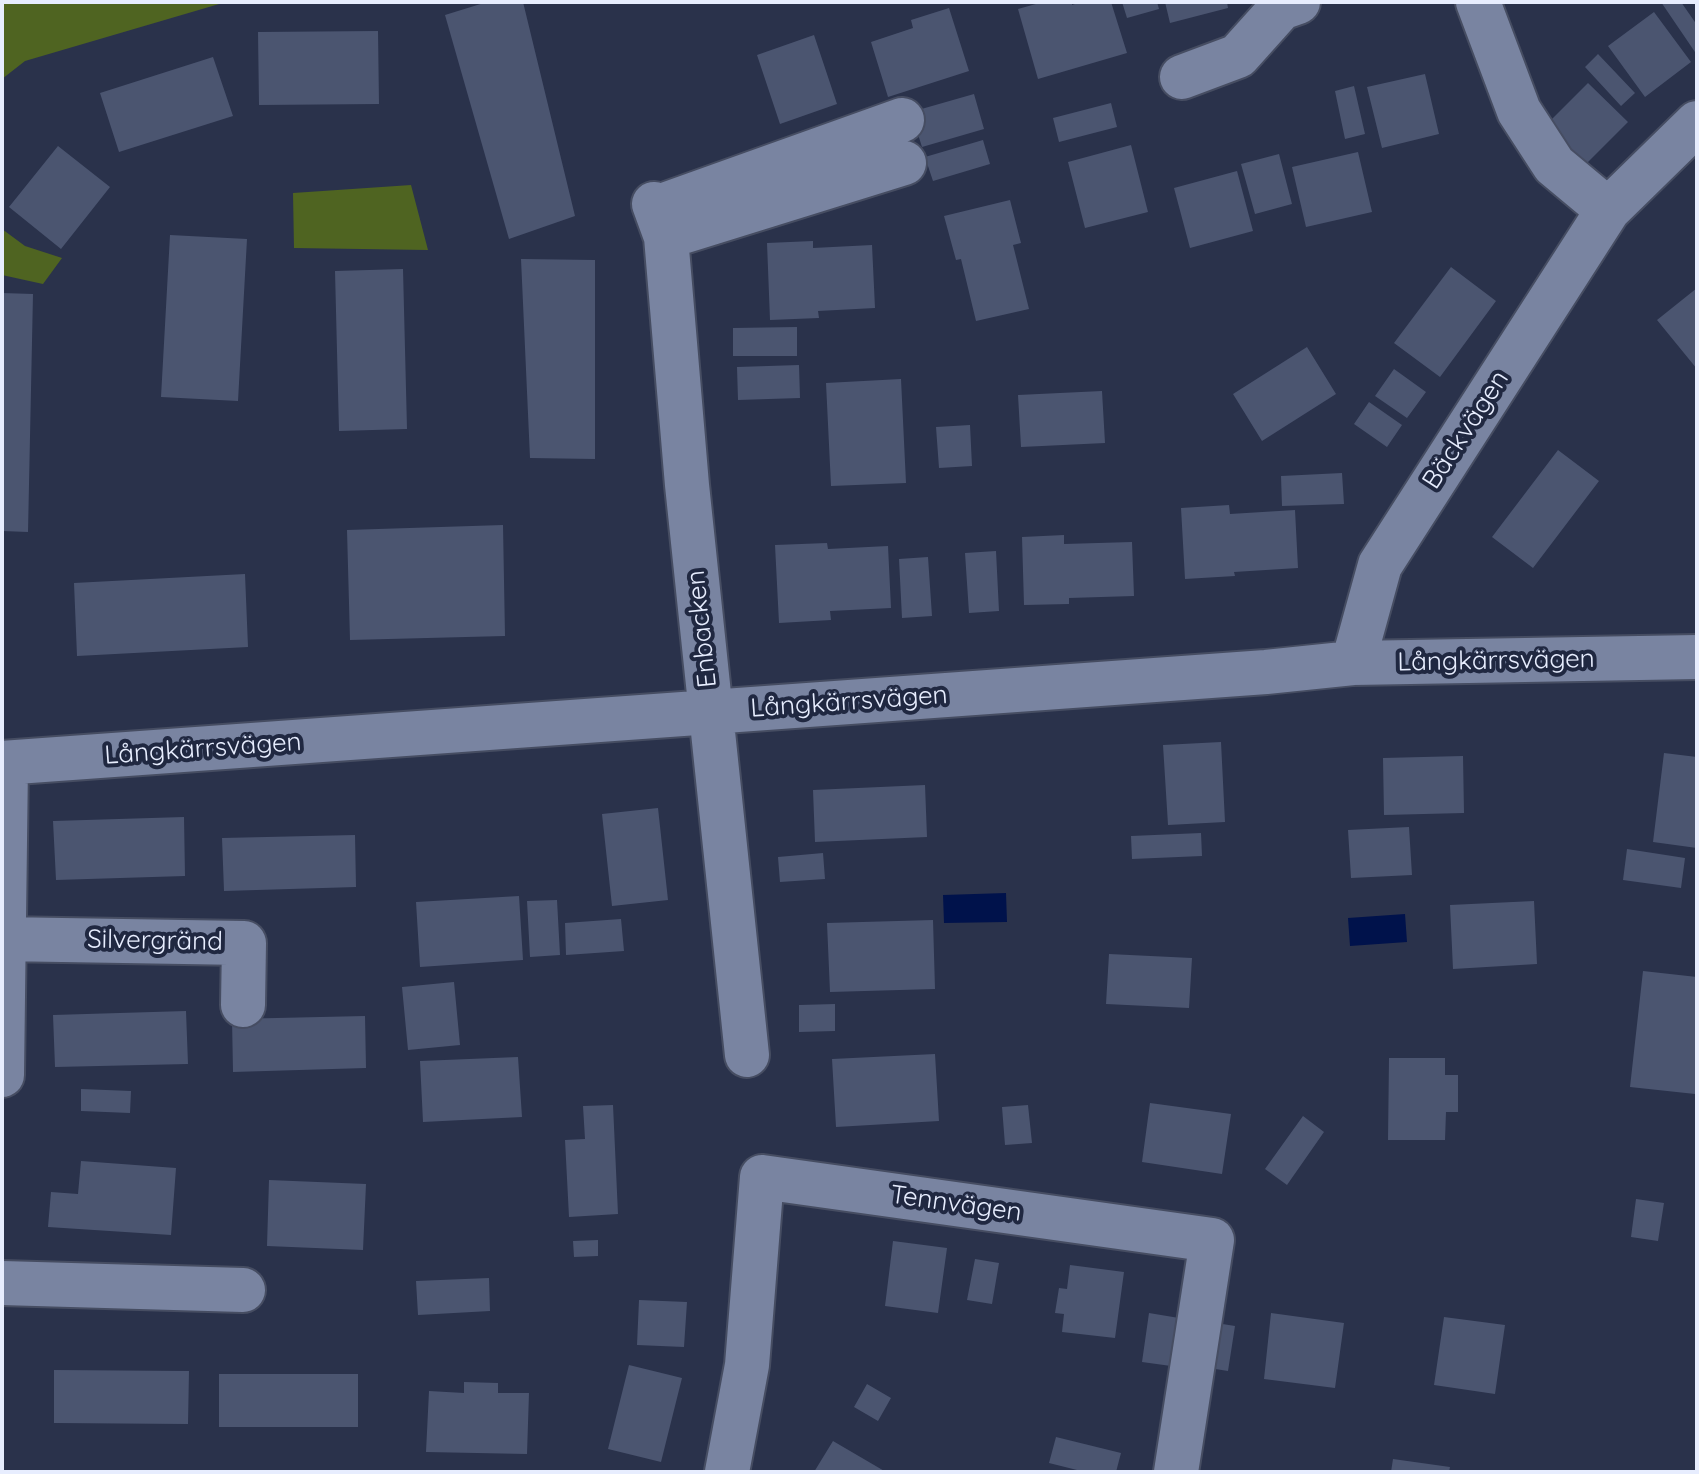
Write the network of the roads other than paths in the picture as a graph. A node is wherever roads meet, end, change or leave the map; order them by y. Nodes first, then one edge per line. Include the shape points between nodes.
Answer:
1 (1298, 2) edge
2 (1478, 2) edge
3 (1182, 77) dead end
4 (1697, 123) edge
5 (903, 142) dead end
6 (1608, 210) junction
7 (1697, 657) edge
8 (1353, 663) junction
9 (711, 712) junction
10 (4, 763) edge
11 (3, 939) edge
12 (243, 1005) dead end
13 (747, 1055) dead end
14 (2, 1075) edge
15 (2, 1283) edge
16 (243, 1290) dead end
17 (727, 1472) edge
18 (1176, 1472) edge

1 - 3 street via 1281,8 1238,56
2 - 6 street via 1519,111 1554,165
4 - 6 street, Bäckvägen
5 - 9 street, Enbacken via 659,216
6 - 8 street, Bäckvägen via 1380,565
7 - 8 street, Långkärrsvägen
8 - 9 street, Långkärrsvägen
9 - 10 street, Långkärrsvägen
9 - 13 street, Enbacken
10 - 11 street
11 - 12 street, Silvergränd via 244,943
11 - 14 street
15 - 16 street
17 - 18 street, Tennvägen via 747,1365 762,1177 1212,1240

